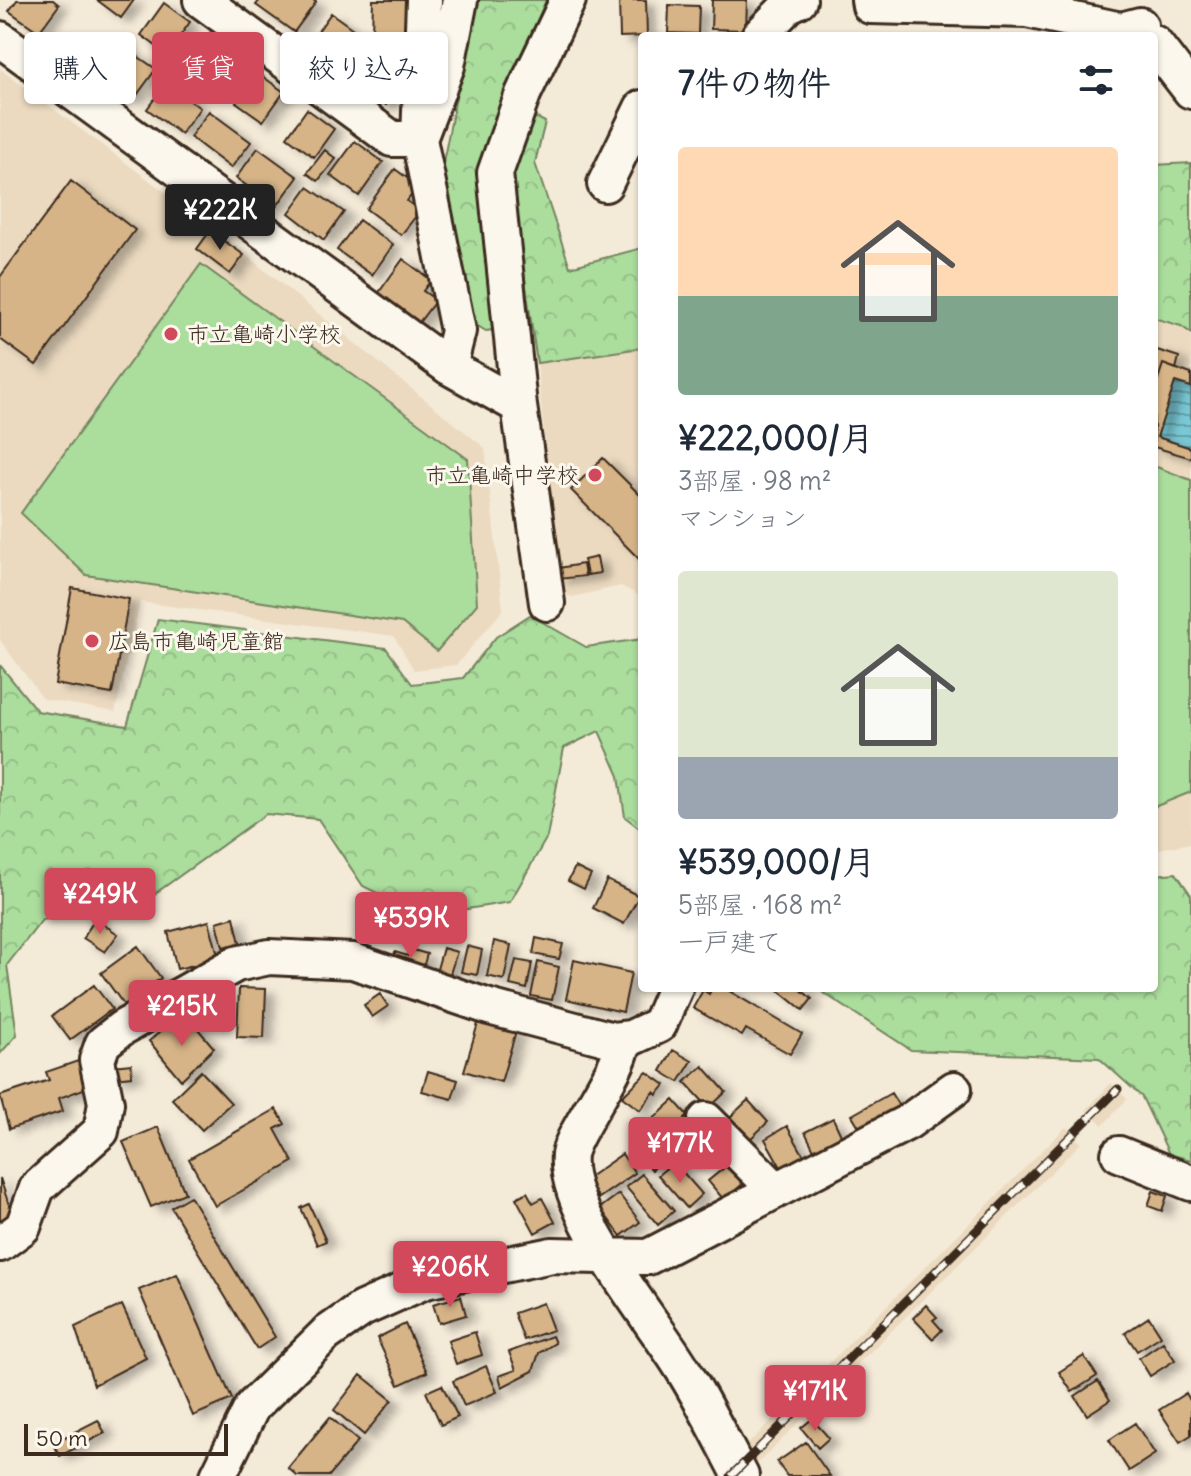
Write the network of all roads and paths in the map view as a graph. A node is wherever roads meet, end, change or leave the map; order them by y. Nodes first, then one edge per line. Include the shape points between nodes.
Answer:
1 (201, 0) edge
2 (424, 0) edge
3 (460, 0) edge
4 (568, 0) edge
5 (799, 0) edge
6 (869, 0) edge
7 (1142, 26) edge
8 (763, 32) edge
9 (0, 39) edge
10 (1158, 47) edge
11 (1191, 91) edge
12 (638, 116) edge
13 (419, 139) junction
14 (605, 184) dead end
15 (449, 367) junction
16 (519, 406) junction
17 (547, 603) dead end
18 (673, 992) edge
19 (613, 1040) junction
20 (954, 1089) dead end
21 (706, 1120) dead end
22 (1119, 1154) dead end
23 (1191, 1183) edge
24 (775, 1189) junction
25 (0, 1244) edge
26 (610, 1257) junction
27 (218, 1476) edge
28 (741, 1476) edge

1 - 13 street via 392,139
2 - 13 street
3 - 13 street via 447,66
4 - 16 street via 523,94 495,173
5 - 8 street
6 - 7 street via 870,6 1027,10 1121,30
9 - 15 street
10 - 11 street
12 - 14 street
13 - 15 street via 458,331
15 - 16 street
16 - 17 street
18 - 19 street via 659,1025
19 - 25 street via 489,1007 353,961 269,957 236,964 103,1043 97,1060 106,1103 101,1131 37,1188 23,1227
19 - 26 street via 621,1052 614,1072 569,1152 570,1184 587,1224
20 - 24 street via 908,1122
21 - 24 street
22 - 23 street
24 - 26 street via 648,1257
26 - 27 street via 552,1255 425,1281 362,1309 326,1334 252,1407
26 - 28 street via 683,1370

